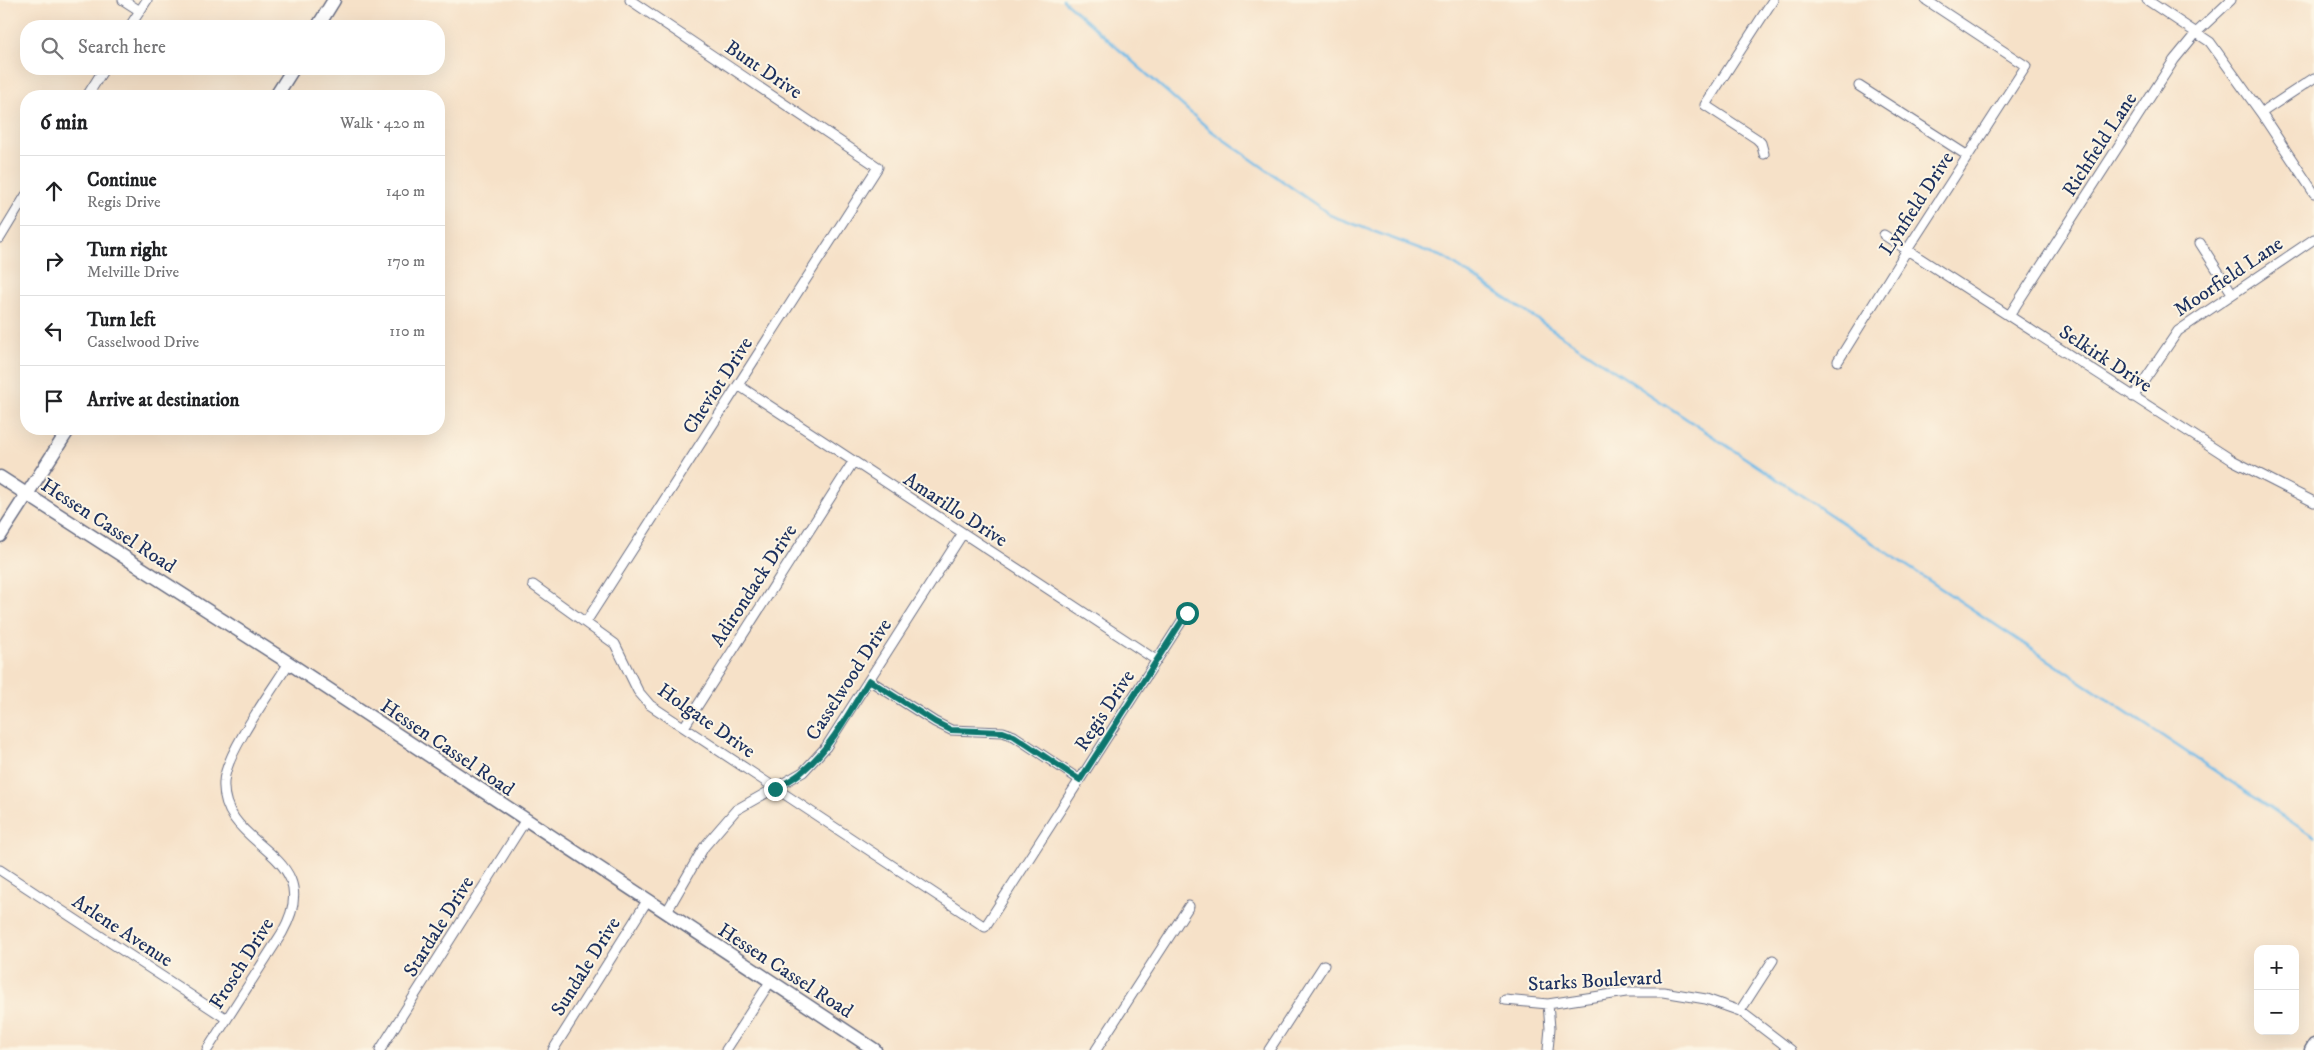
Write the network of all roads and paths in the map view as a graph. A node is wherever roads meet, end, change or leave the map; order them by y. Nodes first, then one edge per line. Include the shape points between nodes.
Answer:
1 (123, 0) edge
2 (147, 0) edge
3 (334, 0) edge
4 (630, 0) edge
5 (1773, 0) edge
6 (1926, 0) edge
7 (2148, 0) edge
8 (2231, 0) edge
9 (140, 11) junction
10 (134, 20) edge
11 (322, 20) edge
12 (2197, 32) junction
13 (100, 75) edge
14 (289, 75) edge
15 (2314, 78) edge
16 (1859, 86) dead end
17 (91, 90) edge
18 (280, 90) edge
19 (2261, 113) junction
20 (1764, 154) dead end
21 (1968, 156) junction
22 (878, 167) joint
23 (2314, 193) edge
24 (20, 205) edge
25 (1884, 235) dead end
26 (0, 238) edge
27 (2314, 239) edge
28 (2200, 243) dead end
29 (1906, 250) junction
30 (2232, 293) junction
31 (2008, 316) junction
32 (1838, 361) dead end
33 (738, 385) junction
34 (2133, 397) junction
35 (65, 435) edge
36 (853, 462) junction
37 (0, 477) edge
38 (27, 495) junction
39 (2314, 502) edge
40 (962, 533) junction
41 (0, 536) edge
42 (533, 585) dead end
43 (1187, 613) dead end
44 (586, 622) junction
45 (1156, 660) junction
46 (288, 663) junction
47 (869, 680) junction
48 (684, 727) junction
49 (1080, 780) junction
50 (775, 789) junction
51 (525, 820) junction
52 (0, 870) edge
53 (647, 901) junction
54 (1189, 906) dead end
55 (666, 913) junction
56 (985, 926) joint
57 (1773, 960) dead end
58 (1324, 966) dead end
59 (770, 982) junction
60 (1505, 1000) dead end
61 (1548, 1004) junction
62 (1740, 1011) junction
63 (227, 1019) junction
64 (2314, 1045) edge
65 (207, 1050) edge
66 (380, 1050) edge
67 (553, 1050) edge
68 (726, 1050) edge
69 (875, 1050) edge
70 (1096, 1050) edge
71 (1269, 1050) edge
72 (1548, 1050) edge
73 (1791, 1050) edge
74 (2311, 1050) edge

1 - 9 street
2 - 9 street
3 - 11 main road
4 - 22 street, Bunt Drive
5 - 20 street via 1705,105 1757,139
6 - 21 street, Lynfield Drive via 2026,66
7 - 12 street
8 - 12 street, Richfield Lane
9 - 10 street
12 - 19 street via 2210,42
12 - 31 street, Richfield Lane via 2174,60
13 - 17 street
14 - 18 main road
15 - 19 street
16 - 21 street
19 - 23 street
21 - 29 street, Lynfield Drive
22 - 33 street, Cheviot Drive
24 - 26 street
25 - 29 street, Selkirk Drive
27 - 30 street, Moorfield Lane
28 - 30 street
29 - 31 street, Selkirk Drive
29 - 32 street, Lynfield Drive
30 - 34 street, Moorfield Lane via 2178,331
31 - 34 street, Selkirk Drive
33 - 36 street, Amarillo Drive
33 - 44 street, Cheviot Drive
34 - 39 street, Selkirk Drive via 2232,460
35 - 38 main road
36 - 40 street, Amarillo Drive
36 - 48 street, Adirondack Drive
37 - 38 main road, Hessen Cassel Road
38 - 41 main road
38 - 46 main road, Hessen Cassel Road
40 - 45 street, Amarillo Drive
40 - 47 street, Casselwood Drive
42 - 44 street, Holgate Drive
43 - 45 street, Regis Drive
44 - 48 street, Holgate Drive via 615,644 638,691 650,705
45 - 49 street, Regis Drive
46 - 51 main road, Hessen Cassel Road
46 - 63 street, Frosch Drive via 233,754 224,782 228,808 237,824 284,867 292,885 292,904 282,933
47 - 49 street via 951,730 1003,732 1014,736
47 - 50 street, Casselwood Drive via 818,758 803,772
48 - 50 street, Holgate Drive
49 - 56 street, Regis Drive
50 - 55 street, Casselwood Drive via 736,810 704,848
50 - 56 street, Holgate Drive
51 - 53 main road, Hessen Cassel Road
51 - 66 street, Stardale Drive
52 - 63 street, Arlene Avenue
53 - 55 main road, Hessen Cassel Road
53 - 67 street, Sundale Drive
54 - 70 street
55 - 59 main road, Hessen Cassel Road
57 - 62 street
58 - 71 street
59 - 68 street
59 - 69 main road, Hessen Cassel Road
60 - 61 street, Starks Boulevard
61 - 62 street, Starks Boulevard via 1626,992 1663,992 1706,1000
61 - 72 street
62 - 73 street, Starks Boulevard
63 - 65 street, Frosch Drive
64 - 74 main road

